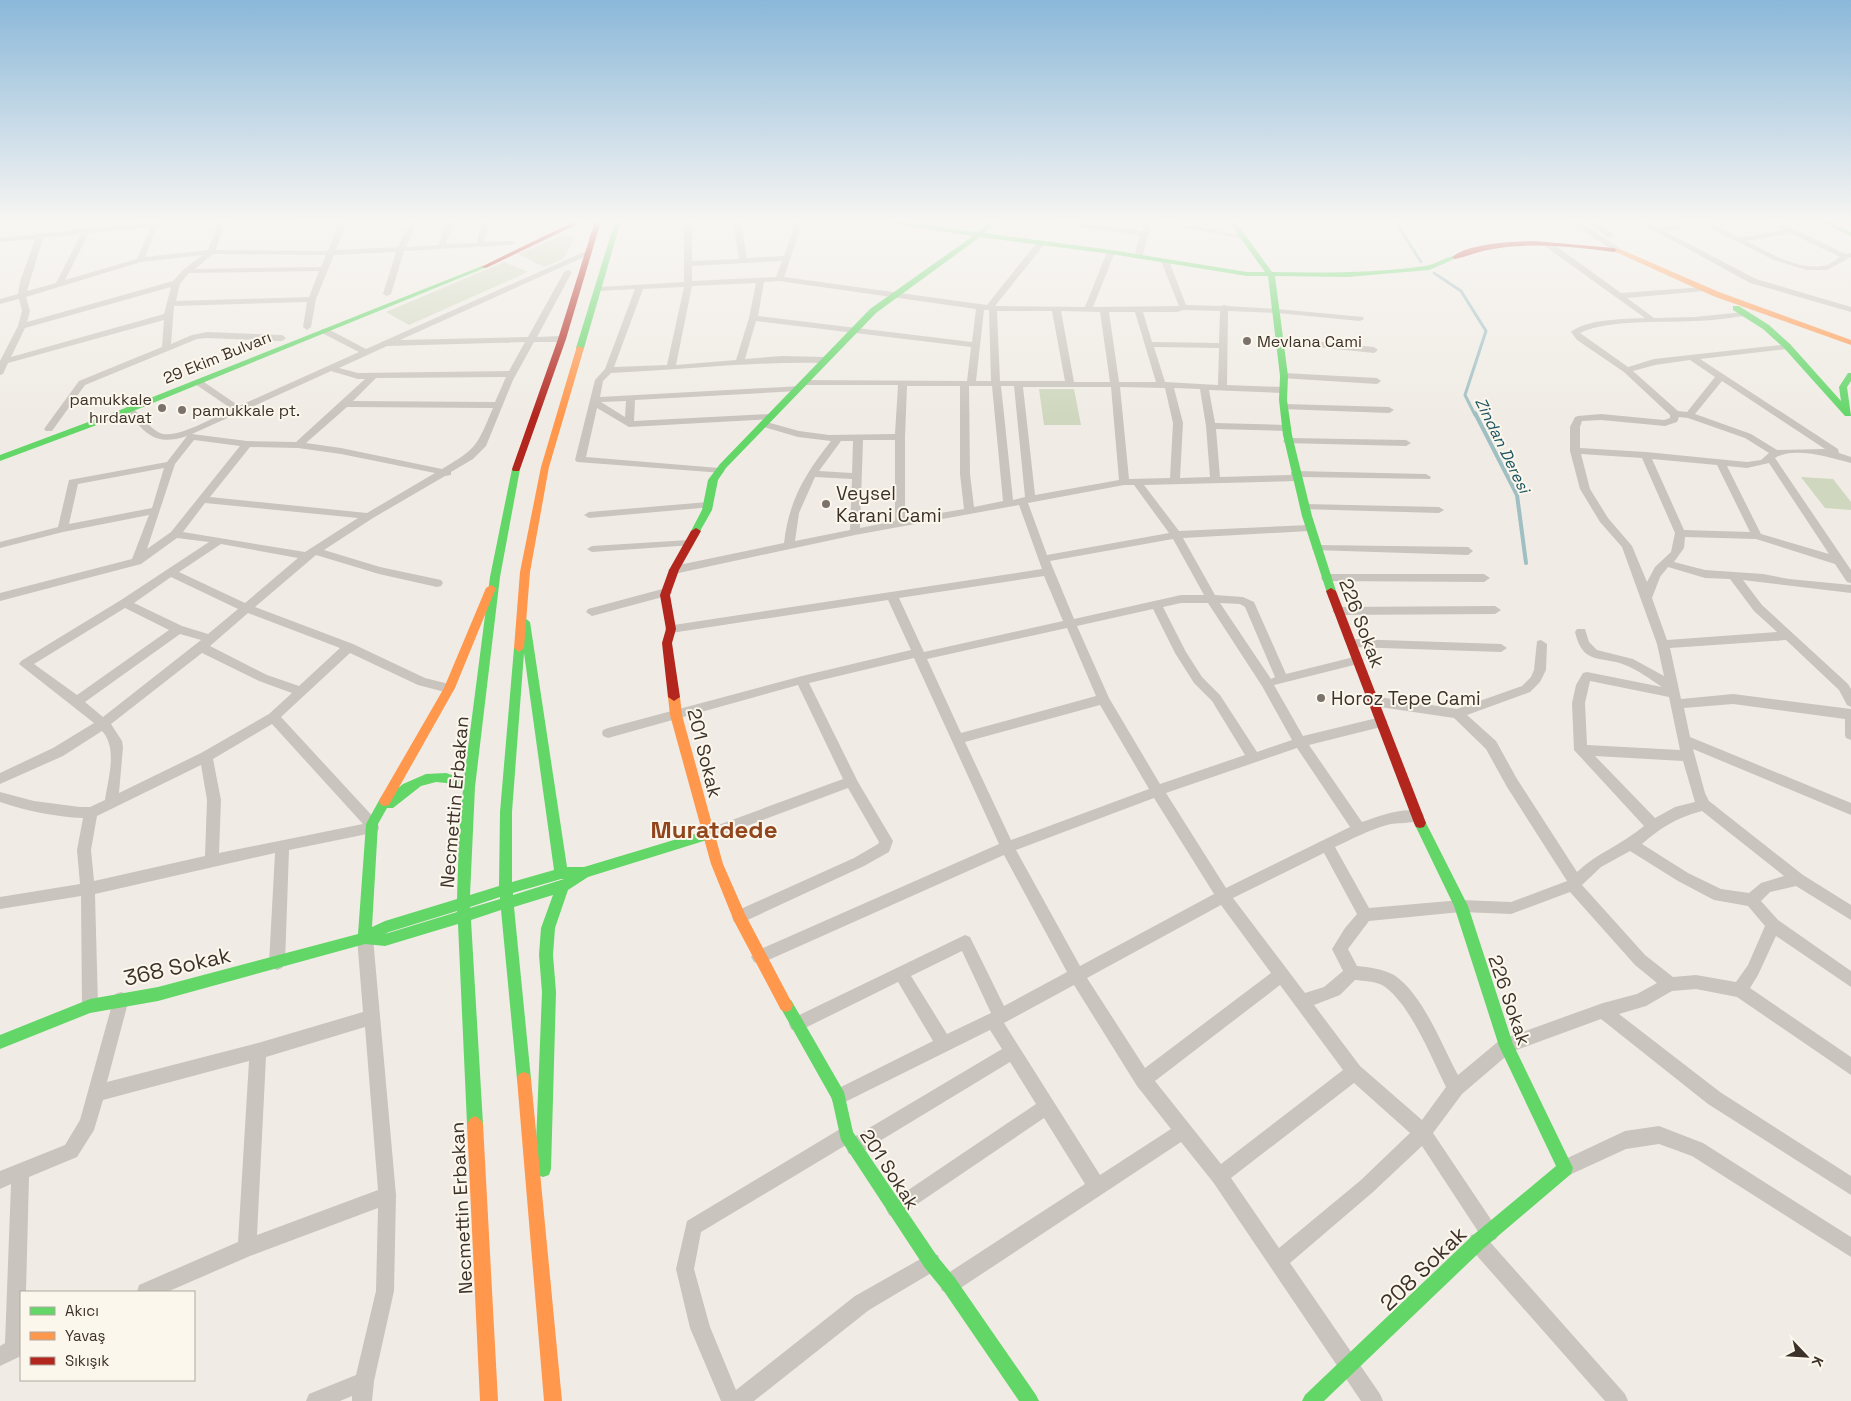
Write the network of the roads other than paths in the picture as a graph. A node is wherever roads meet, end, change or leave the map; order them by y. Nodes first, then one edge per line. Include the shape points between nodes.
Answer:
1 (23, 286) edge
2 (52, 286) edge
3 (164, 286) edge
4 (175, 286) edge
5 (317, 286) edge
6 (389, 286) edge
7 (407, 286) edge
8 (434, 286) edge
9 (514, 286) edge
10 (560, 286) edge
11 (579, 286) edge
12 (666, 286) edge
13 (688, 286) edge
14 (760, 286) edge
15 (832, 286) edge
16 (906, 286) edge
17 (1004, 286) edge
18 (1097, 286) edge
19 (1175, 286) edge
20 (1273, 286) edge
21 (1607, 286) edge
22 (1700, 286) edge
23 (1771, 286) edge
24 (640, 288) junction
25 (1704, 288) junction
26 (599, 289) joint
27 (387, 294) junction
28 (1716, 294) junction
29 (22, 295) junction
30 (894, 295) junction
31 (1620, 296) junction
32 (312, 299) junction
33 (0, 302) edge
34 (171, 304) junction
35 (1183, 306) junction
36 (987, 307) junction
37 (1224, 307) junction
38 (1056, 308) junction
39 (1088, 309) junction
40 (1104, 309) junction
41 (1138, 309) junction
42 (1851, 310) edge
43 (1277, 311) junction
44 (1744, 314) junction
45 (168, 316) junction
46 (753, 318) junction
47 (1360, 319) dead end
48 (1651, 319) junction
49 (22, 326) junction
50 (306, 328) junction
51 (856, 329) junction
52 (325, 331) junction
53 (282, 338) junction
54 (562, 339) junction
55 (531, 340) junction
56 (1280, 341) junction
57 (386, 343) junction
58 (1851, 343) edge
59 (1148, 344) junction
60 (976, 345) junction
61 (1223, 346) junction
62 (1787, 346) junction
63 (166, 349) junction
64 (1374, 350) dead end
65 (365, 352) junction
66 (1691, 357) junction
67 (825, 360) junction
68 (4, 362) junction
69 (740, 362) junction
70 (330, 368) junction
71 (671, 368) junction
72 (609, 370) junction
73 (1627, 370) junction
74 (0, 372) edge
75 (512, 374) junction
76 (1851, 375) edge
77 (373, 376) junction
78 (1284, 376) junction
79 (1720, 377) junction
80 (1377, 381) dead end
81 (198, 382) junction
82 (967, 383) junction
83 (903, 384) junction
84 (996, 384) junction
85 (1018, 384) junction
86 (1070, 384) junction
87 (801, 385) junction
88 (1115, 385) junction
89 (1165, 385) junction
90 (1204, 386) junction
91 (1222, 386) junction
92 (1282, 390) junction
93 (631, 398) junction
94 (594, 401) junction
95 (345, 404) junction
96 (500, 405) junction
97 (1286, 407) junction
98 (129, 410) junction
99 (239, 410) junction
100 (1389, 410) dead end
101 (1675, 414) junction
102 (1690, 415) junction
103 (1849, 415) edge
104 (766, 421) junction
105 (630, 424) junction
106 (1211, 426) junction
107 (1287, 428) junction
108 (48, 430) junction
109 (189, 435) junction
110 (858, 436) junction
111 (840, 437) junction
112 (900, 437) junction
113 (14, 440) dead end
114 (1288, 440) junction
115 (247, 444) junction
116 (1406, 444) dead end
117 (298, 445) junction
118 (1575, 451) junction
119 (1646, 455) junction
120 (1772, 455) junction
121 (1846, 457) edge
122 (0, 458) edge
123 (1720, 462) junction
124 (170, 464) junction
125 (720, 471) junction
126 (446, 472) junction
127 (811, 474) junction
128 (857, 476) junction
129 (1296, 476) junction
130 (1426, 477) dead end
131 (1175, 481) junction
132 (1215, 481) junction
133 (1124, 482) junction
134 (1137, 482) junction
135 (204, 500) junction
136 (1026, 501) junction
137 (1008, 504) junction
138 (708, 505) junction
139 (1305, 507) junction
140 (156, 510) junction
141 (1439, 510) dead end
142 (969, 511) junction
143 (588, 515) dead end
144 (369, 516) junction
145 (900, 525) junction
146 (1309, 528) junction
147 (63, 529) junction
148 (855, 532) junction
149 (1680, 533) junction
150 (175, 534) junction
151 (1176, 535) junction
152 (1757, 536) junction
153 (219, 540) junction
154 (688, 543) junction
155 (0, 545) edge
156 (788, 546) junction
157 (1317, 548) junction
158 (592, 549) dead end
159 (1468, 551) dead end
160 (310, 554) junction
161 (137, 561) junction
162 (1839, 561) junction
163 (1666, 563) junction
164 (1046, 565) junction
165 (674, 570) junction
166 (171, 573) junction
167 (1733, 575) junction
168 (495, 577) junction
169 (1326, 578) junction
170 (1484, 578) dead end
171 (1851, 579) edge
172 (437, 583) dead end
173 (1851, 589) edge
174 (666, 592) junction
175 (892, 596) junction
176 (0, 597) edge
177 (1211, 598) junction
178 (1646, 599) junction
179 (125, 603) junction
180 (522, 604) junction
181 (1156, 604) junction
182 (246, 608) junction
183 (1495, 610) dead end
184 (1338, 611) junction
185 (592, 612) dead end
186 (1070, 623) junction
187 (178, 629) junction
188 (670, 630) junction
189 (1581, 632) dead end
190 (1787, 636) junction
191 (206, 643) junction
192 (1352, 643) junction
193 (1541, 644) dead end
194 (1663, 644) junction
195 (350, 647) junction
196 (1501, 648) dead end
197 (918, 655) junction
198 (1358, 660) junction
199 (802, 680) junction
200 (1282, 680) junction
201 (1267, 683) junction
202 (449, 688) junction
203 (301, 692) junction
204 (1675, 695) junction
205 (1103, 699) junction
206 (1373, 701) junction
207 (76, 702) junction
208 (1851, 702) edge
209 (1458, 714) junction
210 (676, 715) junction
211 (1851, 715) edge
212 (273, 717) junction
213 (1381, 722) junction
214 (103, 724) junction
215 (608, 733) dead end
216 (1851, 735) edge
217 (959, 739) junction
218 (1685, 740) junction
219 (1300, 742) junction
220 (1581, 750) junction
221 (1688, 756) junction
222 (206, 758) junction
223 (1254, 758) junction
224 (0, 779) edge
225 (852, 781) junction
226 (469, 786) junction
227 (1157, 791) junction
228 (0, 796) edge
229 (111, 803) junction
230 (1704, 805) junction
231 (1851, 809) edge
232 (91, 813) junction
233 (1418, 816) junction
234 (372, 826) junction
235 (1653, 826) junction
236 (1359, 829) junction
237 (708, 835) junction
238 (282, 844) junction
239 (1630, 844) junction
240 (1327, 845) junction
241 (1007, 847) junction
242 (212, 861) junction
243 (562, 873) junction
244 (584, 873) junction
245 (1798, 878) junction
246 (1574, 883) junction
247 (563, 886) junction
248 (88, 889) junction
249 (1223, 896) junction
250 (1752, 900) junction
251 (0, 903) edge
252 (1461, 906) junction
253 (1851, 913) edge
254 (1365, 916) junction
255 (739, 917) junction
256 (1773, 925) junction
257 (365, 938) junction
258 (759, 957) junction
259 (277, 963) junction
260 (1352, 973) junction
261 (901, 974) junction
262 (1281, 975) junction
263 (1077, 976) junction
264 (1851, 980) edge
265 (1670, 984) junction
266 (1740, 990) junction
267 (121, 999) junction
268 (1301, 1001) junction
269 (90, 1006) junction
270 (1603, 1011) junction
271 (372, 1017) junction
272 (997, 1018) junction
273 (797, 1024) junction
274 (0, 1042) edge
275 (944, 1044) junction
276 (1506, 1046) junction
277 (258, 1051) junction
278 (1013, 1051) junction
279 (1851, 1067) edge
280 (1354, 1072) junction
281 (1143, 1080) junction
282 (1456, 1088) junction
283 (96, 1093) junction
284 (839, 1097) junction
285 (1047, 1106) junction
286 (1183, 1132) junction
287 (1423, 1132) junction
288 (850, 1141) junction
289 (1564, 1168) junction
290 (20, 1172) junction
291 (1219, 1176) junction
292 (0, 1180) edge
293 (1851, 1186) edge
294 (1098, 1188) junction
295 (387, 1195) junction
296 (895, 1209) junction
297 (1484, 1237) junction
298 (248, 1248) junction
299 (1851, 1248) edge
300 (540, 1256) junction
301 (931, 1262) junction
302 (1277, 1262) junction
303 (949, 1284) junction
304 (148, 1291) edge
305 (12, 1351) edge
306 (1348, 1367) junction
307 (363, 1391) edge
308 (316, 1401) edge
309 (489, 1401) edge
310 (553, 1401) edge
311 (731, 1401) edge
312 (738, 1401) edge
313 (1030, 1401) edge
314 (1311, 1401) edge
315 (1373, 1401) edge
316 (1618, 1401) edge

1 - 29 street
2 - 29 street
3 - 49 street
4 - 34 street
5 - 32 street
6 - 27 street
7 - 27 street, 29 Ekim Bulvarı
8 - 52 street, 29 Ekim Bulvarı
9 - 57 street
10 - 55 street
11 - 54 street, Necmettin Erbakan
12 - 24 street
13 - 71 street
14 - 46 street
15 - 30 street
16 - 30 street, 201 Sokak
17 - 36 street
18 - 39 street
19 - 35 street
20 - 43 street, 226 Sokak
21 - 31 street
22 - 25 street
23 - 42 street
24 - 26 street
24 - 72 street
25 - 28 street
25 - 31 street
26 - 180 street via 545,467
27 - 50 street, 29 Ekim Bulvarı
28 - 44 street
28 - 58 street
29 - 33 street
29 - 49 street via 26,311
30 - 36 street
30 - 51 street, 201 Sokak
31 - 48 street
32 - 34 street
32 - 50 street
34 - 45 street
35 - 37 street
35 - 41 street via 1177,310
36 - 38 street
36 - 60 street
36 - 84 street
37 - 43 street
37 - 61 street
38 - 39 street
38 - 86 street
39 - 40 street
40 - 41 street
40 - 88 street
41 - 59 street
43 - 47 street
43 - 56 street, 226 Sokak
44 - 48 street
44 - 62 street via 1766,327
45 - 63 street
45 - 68 street
46 - 51 street
46 - 69 street
48 - 73 street via 1586,326 1575,332
49 - 68 street
50 - 53 street, 29 Ekim Bulvarı
51 - 60 street
51 - 67 street, 201 Sokak
52 - 65 street
52 - 81 street, 29 Ekim Bulvarı
53 - 63 street via 195,337
53 - 108 street, 29 Ekim Bulvarı
54 - 55 street
54 - 168 street, Necmettin Erbakan via 514,476
55 - 57 street
55 - 75 street
56 - 64 street
56 - 78 street, 226 Sokak
57 - 65 street
59 - 61 street
59 - 89 street
60 - 82 street
61 - 91 street
62 - 66 street
62 - 103 street
63 - 108 street via 82,383
65 - 70 street
66 - 73 street
66 - 79 street
67 - 69 street
67 - 87 street, 201 Sokak
68 - 74 street
69 - 71 street
70 - 77 street via 358,376
70 - 99 street
71 - 72 street
72 - 94 street via 599,380
73 - 101 street
75 - 77 street
75 - 96 street
76 - 103 street via 1843,387
77 - 95 street
78 - 80 street
78 - 92 street, 226 Sokak
79 - 102 street
79 - 121 street
81 - 98 street, 29 Ekim Bulvarı
81 - 99 street
82 - 83 street
82 - 84 street
82 - 142 street via 965,474
83 - 87 street
83 - 112 street
84 - 85 street
84 - 137 street
85 - 86 street
85 - 136 street
86 - 88 street
87 - 93 street
87 - 104 street, 201 Sokak
88 - 89 street
88 - 133 street
89 - 90 street
89 - 131 street via 1178,423
90 - 91 street
90 - 106 street
91 - 92 street
92 - 97 street, 226 Sokak
93 - 94 street
93 - 105 street
94 - 105 street
94 - 125 street via 580,460
95 - 96 street
95 - 117 street
96 - 126 street via 482,446
97 - 100 street
97 - 107 street, 226 Sokak
98 - 109 street via 159,438
98 - 122 street, 29 Ekim Bulvarı
99 - 109 street
101 - 102 street
101 - 118 street via 1674,420 1665,423 1601,416 1578,419
102 - 120 street via 1748,436 1760,442
104 - 105 street
104 - 111 street via 798,434
104 - 125 street, 201 Sokak
106 - 107 street
106 - 132 street
107 - 114 street, 226 Sokak
108 - 113 street, 29 Ekim Bulvarı
109 - 115 street
109 - 124 street
110 - 111 street
110 - 112 street
110 - 128 street
111 - 127 street
112 - 145 street
114 - 116 street
114 - 129 street, 226 Sokak
115 - 117 street
115 - 135 street
117 - 126 street
118 - 119 street
118 - 178 street via 1585,489 1604,520 1627,546
119 - 123 street
119 - 149 street
120 - 121 street via 1810,450
120 - 123 street via 1764,462 1747,465
120 - 162 street
123 - 152 street
124 - 140 street
124 - 147 street via 72,482
125 - 138 street, 201 Sokak via 713,480
126 - 144 street
127 - 128 street
127 - 156 street via 792,514
128 - 148 street
129 - 130 street
129 - 132 street
129 - 139 street, 226 Sokak
131 - 132 street
131 - 134 street
133 - 134 street
133 - 136 street
134 - 151 street
135 - 144 street
135 - 150 street
136 - 137 street
136 - 164 street
137 - 142 street
138 - 143 street
138 - 154 street, 201 Sokak
139 - 141 street
139 - 146 street, 226 Sokak
140 - 147 street
140 - 161 street
142 - 145 street
144 - 160 street
145 - 148 street
146 - 151 street
146 - 157 street, 226 Sokak
147 - 155 street
148 - 156 street
149 - 152 street
149 - 163 street via 1681,544 1675,556
150 - 153 street
150 - 161 street
151 - 164 street via 1107,546
151 - 177 street
152 - 162 street
153 - 160 street
153 - 166 street
154 - 158 street
154 - 165 street, 201 Sokak
156 - 165 street
157 - 159 street
157 - 169 street, 226 Sokak
160 - 172 street
160 - 182 street
161 - 176 street
162 - 171 street
163 - 167 street via 1705,574
163 - 178 street via 1655,575
164 - 175 street
164 - 186 street
165 - 174 street, 201 Sokak
166 - 179 street
166 - 182 street
167 - 173 street
167 - 190 street via 1758,608
168 - 202 street
168 - 226 street, Necmettin Erbakan
169 - 170 street
169 - 184 street, 226 Sokak
174 - 185 street
174 - 188 street, 201 Sokak
175 - 188 street
175 - 197 street
177 - 181 street
177 - 200 street via 1243,600 1250,604
177 - 201 street
178 - 194 street
179 - 187 street
179 - 207 street via 25,664
180 - 243 street
180 - 300 street via 506,812 505,877
181 - 186 street
181 - 223 street via 1198,680 1216,698
182 - 191 street
182 - 195 street
183 - 184 street
184 - 192 street, 226 Sokak
186 - 197 street
186 - 205 street
187 - 191 street
187 - 207 street
188 - 210 street, 201 Sokak via 668,643
189 - 204 street via 1582,641 1597,656 1626,660 1646,670
190 - 194 street
190 - 208 street via 1844,687
191 - 203 street via 263,678
191 - 214 street
192 - 196 street
192 - 198 street, 226 Sokak
193 - 209 street via 1540,670 1526,689
194 - 204 street
195 - 202 street via 422,682
195 - 203 street
197 - 199 street
197 - 217 street
198 - 200 street
198 - 206 street, 226 Sokak
199 - 210 street
199 - 225 street
200 - 201 street
201 - 219 street
202 - 234 street
203 - 212 street
204 - 211 street via 1733,699
204 - 218 street
204 - 220 street via 1587,676 1579,696
205 - 217 street
205 - 227 street
206 - 209 street
206 - 213 street, 226 Sokak
207 - 214 street
209 - 246 street via 1491,745
210 - 215 street
210 - 237 street, 201 Sokak
211 - 216 street
212 - 222 street
212 - 234 street
213 - 219 street
213 - 233 street, 226 Sokak
214 - 224 street via 58,752
214 - 229 street via 113,733 116,742
217 - 241 street
218 - 221 street
218 - 231 street
219 - 223 street
219 - 236 street
220 - 221 street
220 - 235 street
221 - 230 street
222 - 229 street
222 - 242 street via 214,800
223 - 227 street
225 - 237 street
225 - 255 street via 886,841 884,848
226 - 234 street via 447,776 418,780 400,793
226 - 309 street, Necmettin Erbakan via 463,896
227 - 241 street
227 - 249 street
228 - 232 street via 69,812
229 - 232 street
230 - 235 street via 1680,811
230 - 245 street
232 - 248 street via 84,850
233 - 236 street via 1387,819
233 - 252 street, 226 Sokak
234 - 238 street
234 - 257 street
235 - 239 street
236 - 240 street
237 - 244 street
237 - 255 street, 201 Sokak
238 - 242 street
238 - 259 street
239 - 246 street via 1596,863
239 - 250 street via 1719,895
240 - 249 street
240 - 254 street
241 - 258 street
241 - 263 street
242 - 248 street
243 - 244 street
243 - 257 street via 385,927
244 - 247 street
245 - 250 street via 1766,888
245 - 253 street
246 - 252 street via 1511,908
246 - 265 street via 1640,960
247 - 257 street via 385,940
247 - 300 street via 548,928 546,955 549,992
248 - 251 street
248 - 269 street
249 - 262 street
249 - 263 street
250 - 256 street
252 - 254 street
252 - 276 street, 226 Sokak
254 - 260 street via 1340,949
255 - 258 street, 201 Sokak
256 - 264 street
256 - 266 street via 1753,970
257 - 259 street, 368 Sokak
257 - 271 street
258 - 273 street, 201 Sokak
259 - 267 street, 368 Sokak via 158,994
260 - 268 street via 1330,994
260 - 282 street via 1373,974 1388,981 1407,997
261 - 272 street via 965,942
261 - 273 street
261 - 275 street
262 - 268 street
262 - 281 street
263 - 272 street
263 - 281 street
265 - 266 street via 1696,982
265 - 270 street via 1640,1001
266 - 279 street
267 - 269 street, 368 Sokak
267 - 283 street
268 - 280 street
269 - 274 street, 368 Sokak
270 - 276 street
270 - 293 street via 1714,1098
271 - 277 street
271 - 295 street
272 - 275 street
272 - 278 street
273 - 284 street, 201 Sokak
275 - 284 street
276 - 282 street
276 - 289 street, 226 Sokak
277 - 283 street
277 - 298 street
278 - 285 street
278 - 288 street
280 - 287 street
280 - 291 street
281 - 286 street
282 - 287 street
283 - 290 street via 88,1124 70,1151
284 - 288 street, 201 Sokak
285 - 294 street
285 - 296 street
286 - 291 street
286 - 294 street
287 - 297 street
287 - 302 street via 1367,1186
288 - 296 street, 201 Sokak
288 - 311 street via 693,1227 685,1269 700,1328
289 - 297 street, 208 Sokak
289 - 299 street via 1624,1140 1659,1135 1697,1149
290 - 292 street
290 - 305 street
291 - 302 street
294 - 303 street
295 - 298 street
295 - 307 street via 385,1291
296 - 301 street, 201 Sokak
297 - 306 street, 208 Sokak
297 - 316 street
298 - 304 street
300 - 310 street
301 - 303 street, 201 Sokak
301 - 312 street via 862,1303
302 - 306 street
303 - 313 street, 201 Sokak
306 - 314 street, 208 Sokak
306 - 315 street
307 - 308 street

